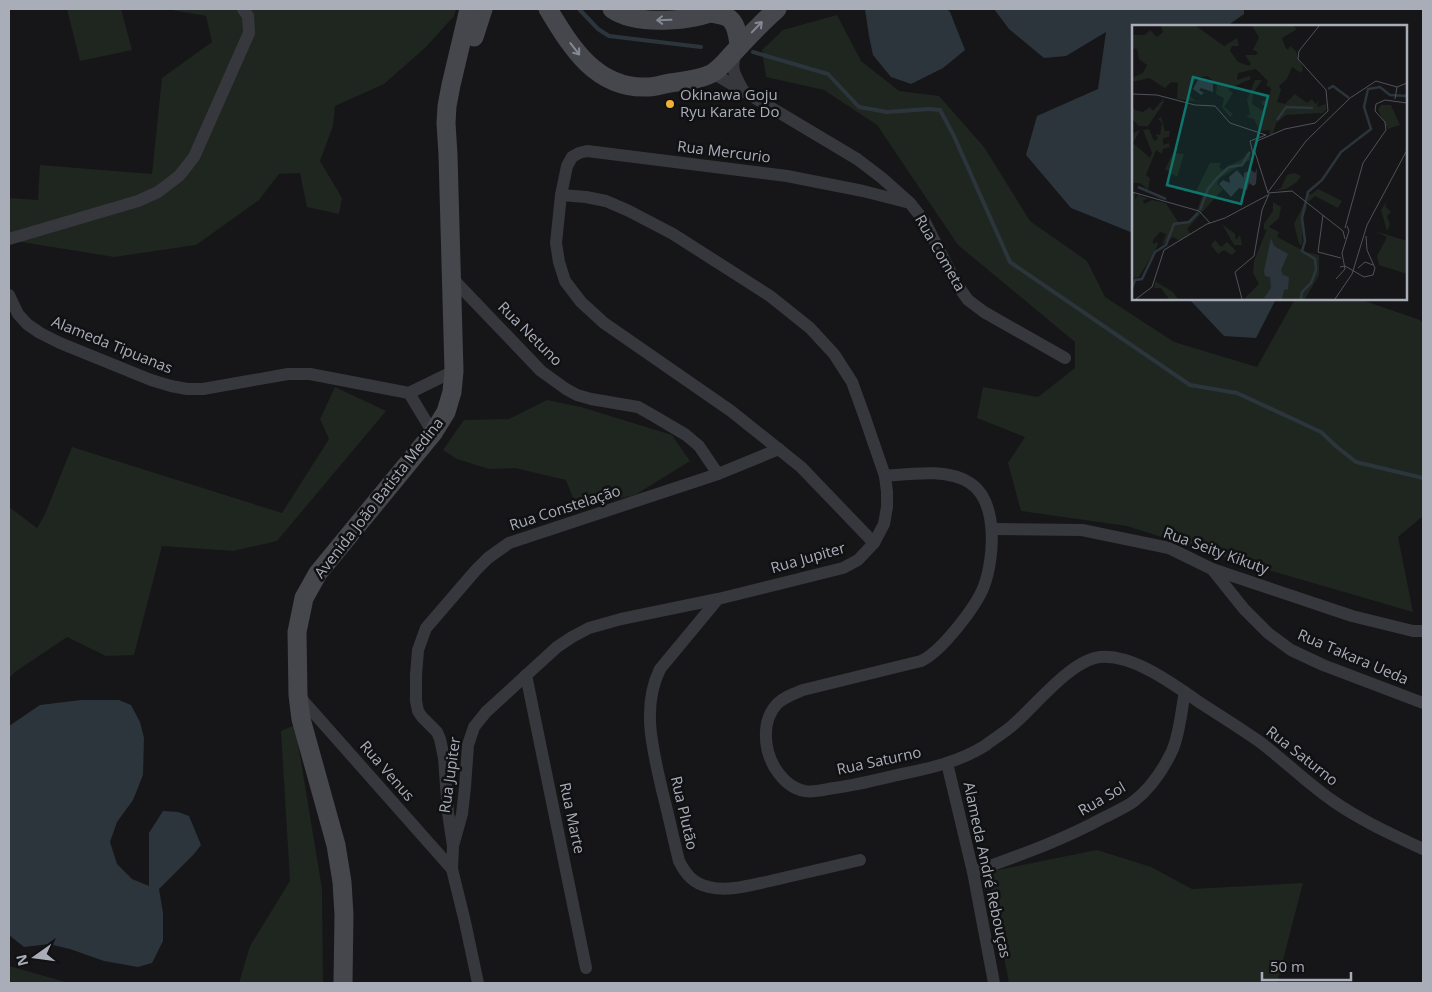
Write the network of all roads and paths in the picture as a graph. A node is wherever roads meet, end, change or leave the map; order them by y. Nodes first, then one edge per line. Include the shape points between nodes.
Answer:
1 (243, 9) edge
2 (469, 9) edge
3 (483, 9) edge
4 (548, 9) edge
5 (612, 9) edge
6 (777, 9) edge
7 (715, 11) edge
8 (739, 46) junction
9 (713, 73) junction
10 (745, 92) junction
11 (448, 155) junction
12 (561, 195) junction
13 (910, 203) junction
14 (9, 239) edge
15 (451, 277) junction
16 (9, 295) edge
17 (1065, 358) dead end
18 (454, 371) junction
19 (409, 393) junction
20 (433, 433) junction
21 (779, 449) junction
22 (718, 474) junction
23 (885, 476) junction
24 (992, 529) junction
25 (874, 543) junction
26 (1212, 569) junction
27 (718, 599) junction
28 (1423, 631) edge
29 (526, 674) junction
30 (1185, 692) junction
31 (298, 695) junction
32 (1423, 703) edge
33 (947, 763) junction
34 (453, 846) junction
35 (1423, 849) edge
36 (860, 860) dead end
37 (452, 869) junction
38 (973, 872) junction
39 (586, 968) dead end
40 (343, 983) edge
41 (478, 983) edge
42 (994, 983) edge

1 - 14 street via 248,16 249,33 194,156 179,176 158,192 138,201
2 - 11 main road, Avenida João Batista Medina via 447,106
3 - 11 main road, Avenida João Batista Medina via 470,49
4 -> 9 main road via 583,60 620,84 649,87
7 -> 5 main road via 665,21 635,19
8 -> 6 main road
7 - 8 main road via 732,21
8 - 9 main road
8 - 10 street via 732,61 734,73
9 - 10 street, Rua Cometa
10 - 13 street, Rua Cometa via 857,159
11 - 15 main road, Avenida João Batista Medina
12 - 13 street, Rua Mercurio via 572,157 587,151 787,176
12 - 21 street via 556,243 558,262 566,281 581,302
12 - 23 street, Rua Jupiter via 606,201 674,234 770,296 810,328 834,354 852,382
13 - 17 street, Rua Cometa via 925,222 956,284 968,300
15 - 18 main road, Avenida João Batista Medina
15 - 22 street, Rua Netuno via 541,371 578,395 638,407 654,416 699,446
16 - 19 street, Alameda Tipuanas via 18,314 40,333 171,386 203,389 288,374 310,374
18 - 19 street
18 - 20 main road, Avenida João Batista Medina via 446,412
19 - 20 street
20 - 31 main road, Avenida João Batista Medina via 318,573 304,598 297,632
21 - 22 street, Rua Constelação
21 - 25 street via 801,467
22 - 34 street, Rua Constelação via 509,543 476,570 426,628 418,650 416,701 418,711 440,740
23 - 24 street, Rua Saturno via 916,473 958,477 972,484 983,497
23 - 25 street, Rua Jupiter via 887,507 884,524
24 - 26 street, Rua Seity Kikuty via 1082,530 1169,548
24 - 33 street, Rua Saturno via 990,560 983,588 958,627 928,658 788,696 773,709 767,724 767,746 775,768 788,783 806,792
25 - 27 street, Rua Jupiter via 858,560 843,568
26 - 28 street, Rua Seity Kikuty via 1352,616
26 - 32 street, Rua Takara Ueda via 1244,609 1268,633 1292,650
27 - 29 street, Rua Jupiter via 589,628 557,647
27 - 36 street, Rua Plutão via 660,669 651,697 650,734 683,870 690,879 720,889 743,887
29 - 34 street, Rua Jupiter via 474,727 468,745 462,814
29 - 39 street, Rua Marte
30 - 33 street, Rua Saturno via 1163,677 1118,658 1091,659 1068,673 1012,726 980,748
30 - 35 street, Rua Saturno via 1260,743 1334,801 1375,827
30 - 38 street, Rua Sol via 1173,749 1149,786 1132,802 1076,832
31 - 37 street, Rua Venus
31 - 40 main road, Avenida João Batista Medina via 301,719 336,845 342,882
33 - 38 street, Alameda André Rebouças
34 - 37 street, Rua Constelação
37 - 41 street, Rua Constelação
38 - 42 street, Alameda André Rebouças

